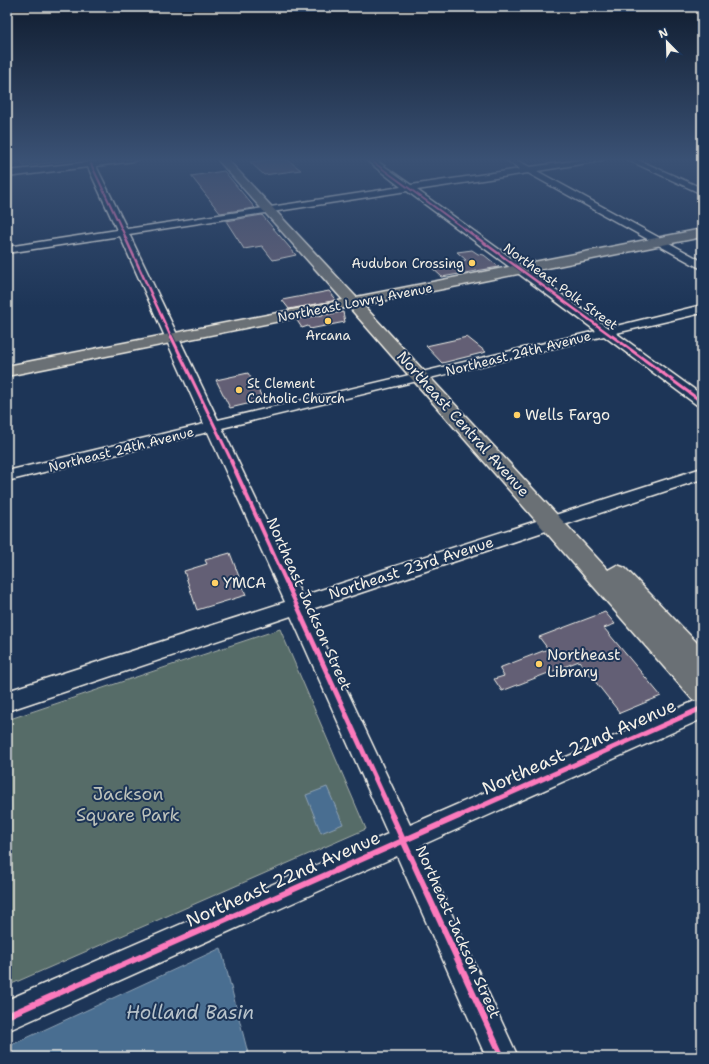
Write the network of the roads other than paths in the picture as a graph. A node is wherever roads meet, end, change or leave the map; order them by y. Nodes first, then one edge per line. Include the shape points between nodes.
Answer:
1 (113, 209) edge
2 (274, 209) joint
3 (438, 209) edge
4 (601, 209) edge
5 (124, 232) junction
6 (702, 233) edge
7 (660, 241) junction
8 (7, 250) edge
9 (702, 265) edge
10 (521, 269) junction
11 (359, 302) junction
12 (702, 309) edge
13 (606, 332) junction
14 (173, 338) junction
15 (7, 371) edge
16 (428, 375) junction
17 (702, 402) edge
18 (213, 426) junction
19 (702, 473) edge
20 (7, 476) edge
21 (558, 520) junction
22 (295, 605) junction
23 (702, 666) edge
24 (702, 691) edge
25 (7, 701) edge
26 (702, 708) edge
27 (404, 841) junction
28 (7, 1016) edge
29 (502, 1057) edge

1 - 5 street, Northeast Jackson Street
2 - 5 street
2 - 11 main road, Northeast Central Avenue
3 - 10 street, Northeast Polk Street
4 - 7 street
5 - 8 street
5 - 14 street, Northeast Jackson Street
6 - 7 main road, Northeast Lowry Avenue
7 - 9 street
7 - 10 main road, Northeast Lowry Avenue
10 - 11 main road, Northeast Lowry Avenue
10 - 13 street, Northeast Polk Street
11 - 14 main road, Northeast Lowry Avenue
11 - 16 main road, Northeast Central Avenue
12 - 13 street, Northeast 24th Avenue
13 - 16 street, Northeast 24th Avenue
13 - 17 street, Northeast Polk Street
14 - 15 main road, Northeast Lowry Avenue
14 - 18 street, Northeast Jackson Street
16 - 18 street, Northeast 24th Avenue
16 - 21 main road, Northeast Central Avenue
18 - 20 street, Northeast 24th Avenue via 90,458
18 - 22 street, Northeast Jackson Street
19 - 21 street, Northeast 23rd Avenue
21 - 22 street, Northeast 23rd Avenue
21 - 23 main road, Northeast Central Avenue
21 - 24 main road, Northeast Central Avenue
22 - 25 street, Northeast 23rd Avenue
22 - 27 street, Northeast Jackson Street
26 - 27 street, Northeast 22nd Avenue
27 - 28 street, Northeast 22nd Avenue
27 - 29 street, Northeast Jackson Street

